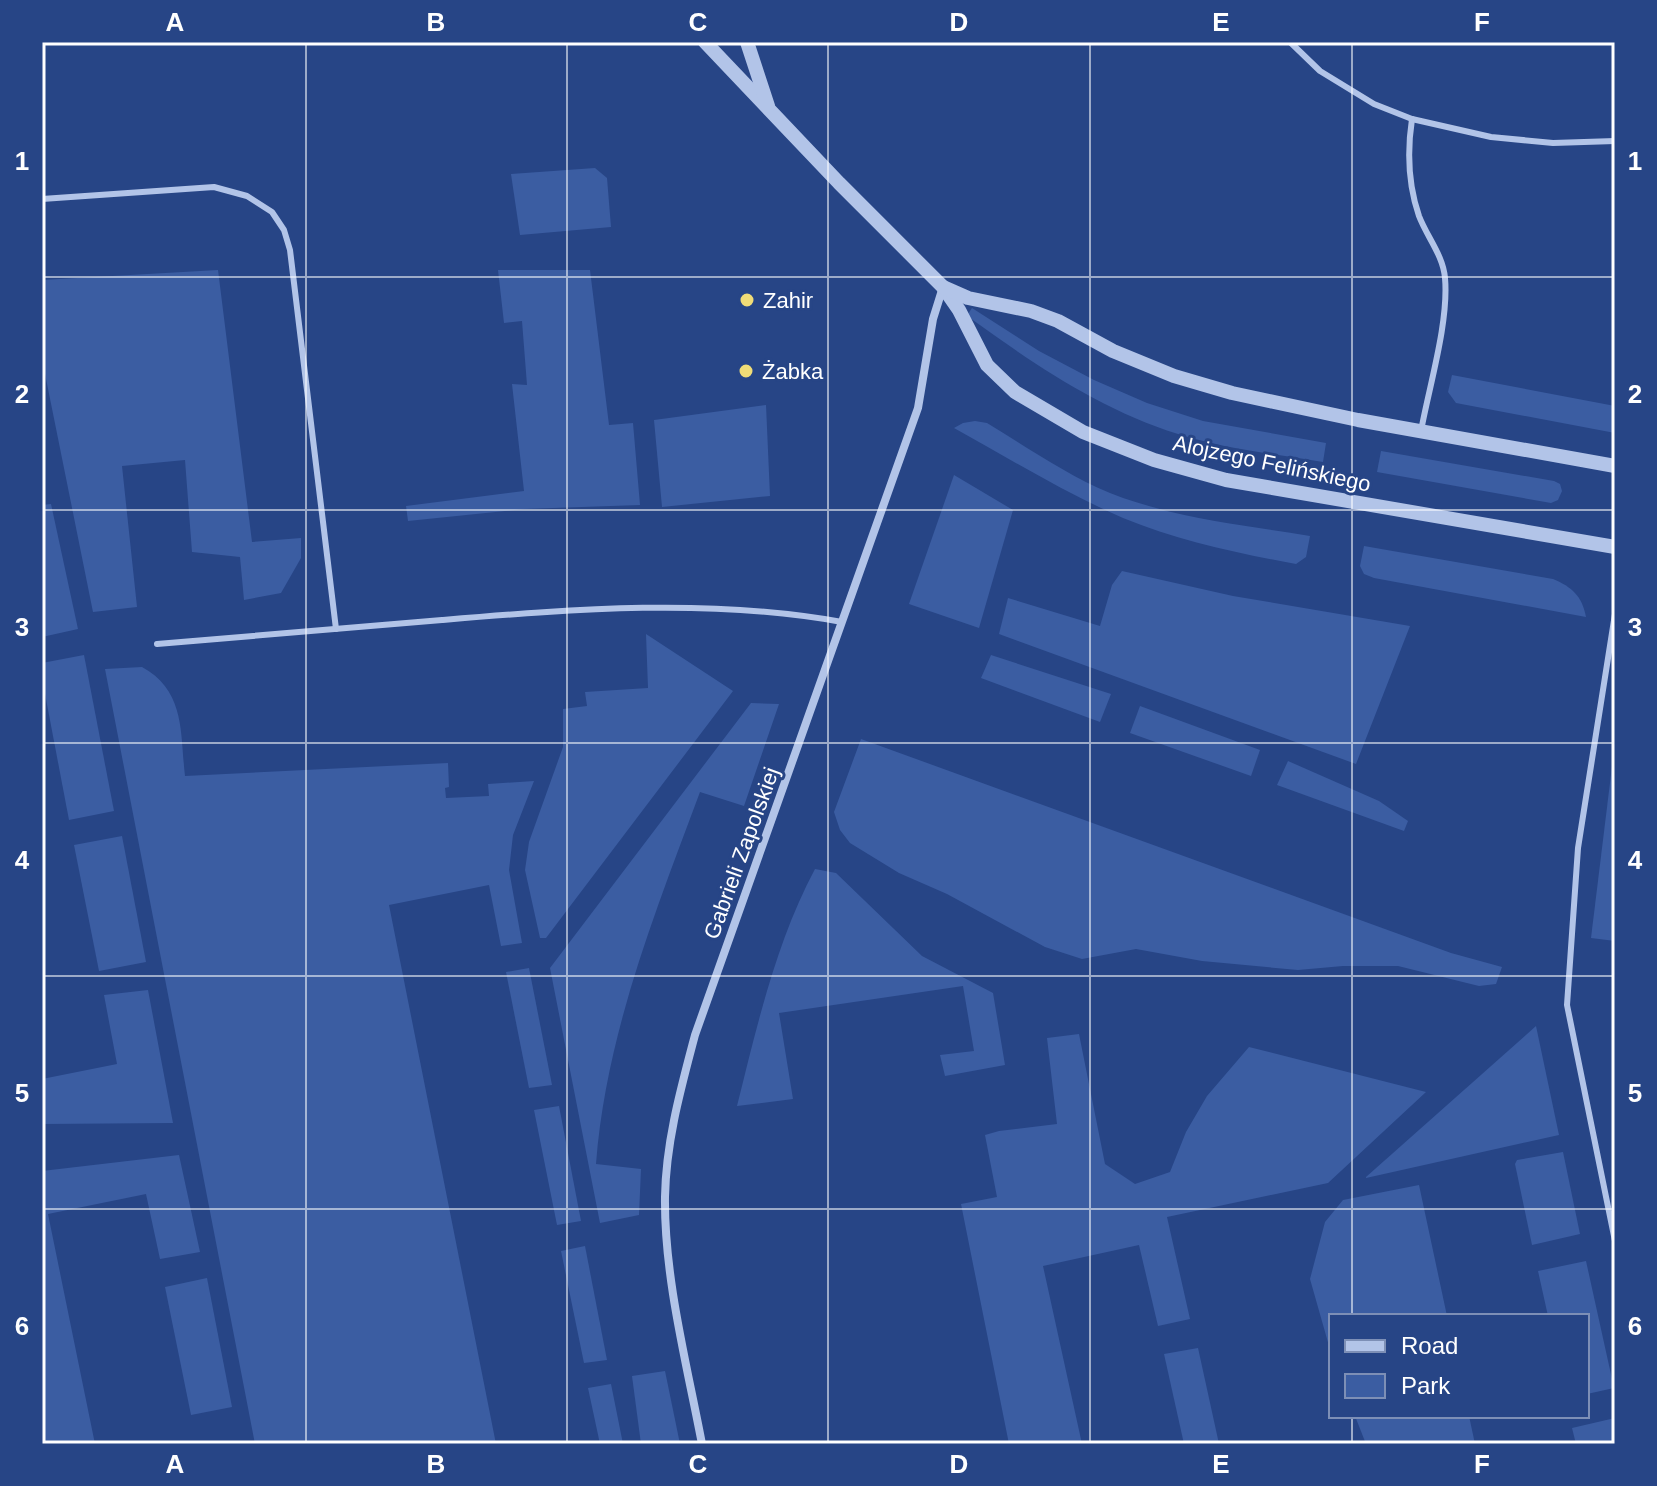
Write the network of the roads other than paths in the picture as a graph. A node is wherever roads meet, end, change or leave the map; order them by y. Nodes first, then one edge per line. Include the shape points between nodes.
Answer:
1 (705, 42) edge
2 (747, 42) edge
3 (1290, 42) edge
4 (770, 110) junction
5 (1412, 119) junction
6 (1615, 141) edge
7 (42, 199) edge
8 (943, 287) junction
9 (1421, 431) junction
10 (1615, 466) edge
11 (1615, 547) edge
12 (1615, 614) edge
13 (842, 622) junction
14 (336, 629) junction
15 (157, 644) dead end
16 (1615, 1241) edge
17 (702, 1444) edge

1 - 4 street, Alojzego Felińskiego
2 - 4 street
3 - 5 lane via 1320,71 1374,104
4 - 8 street, Alojzego Felińskiego
5 - 6 lane via 1491,137
5 - 9 lane via 1411,186 1445,278
7 - 14 lane via 214,187 247,196 272,212 290,250
8 - 9 street, Alojzego Felińskiego via 1058,321 1113,351 1217,389
8 - 11 street, Alojzego Felińskiego via 987,365 1015,392 1083,432 1154,460 1226,480
8 - 13 street, Gabrieli Zapolskiej via 918,408
9 - 10 street, Alojzego Felińskiego
12 - 16 lane via 1578,848 1567,1005
13 - 14 lane via 788,613 654,606
13 - 17 street, Gabrieli Zapolskiej via 695,1035 670,1138 665,1197 673,1296
14 - 15 lane

